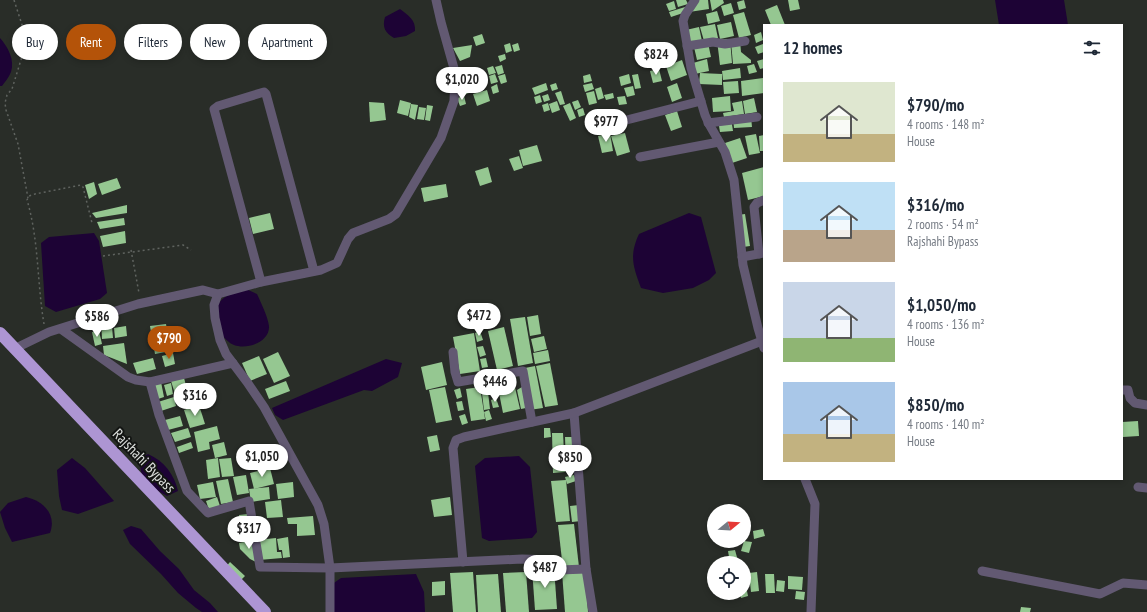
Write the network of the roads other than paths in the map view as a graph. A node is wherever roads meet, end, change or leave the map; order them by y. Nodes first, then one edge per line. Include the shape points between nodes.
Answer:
1 (436, 0) edge
2 (695, 0) edge
3 (745, 41) dead end
4 (688, 46) junction
5 (701, 101) junction
6 (757, 117) dead end
7 (708, 122) junction
8 (607, 125) dead end
9 (719, 142) junction
10 (640, 157) dead end
11 (763, 200) edge
12 (761, 253) edge
13 (742, 257) junction
14 (314, 271) junction
15 (261, 282) junction
16 (218, 294) junction
17 (61, 329) junction
18 (0, 334) edge
19 (763, 345) edge
20 (14, 349) junction
21 (453, 352) dead end
22 (232, 363) junction
23 (150, 382) junction
24 (1123, 390) edge
25 (1147, 404) edge
26 (574, 413) junction
27 (532, 422) junction
28 (805, 480) edge
29 (463, 562) junction
30 (330, 568) junction
31 (586, 569) junction
32 (982, 571) dead end
33 (1147, 585) edge
34 (265, 612) edge
35 (330, 612) edge
36 (593, 612) edge
37 (811, 612) edge

1 - 14 street via 455,72 454,101 441,138 396,214 353,233 348,238 337,263
2 - 4 street via 683,21
3 - 4 street
4 - 5 street via 691,68
5 - 7 street
5 - 8 street
6 - 7 street
7 - 9 street
9 - 10 street
9 - 13 street via 734,180
11 - 12 street via 754,207
12 - 13 street
13 - 19 street
14 - 15 street
14 - 15 street via 264,92 214,109
15 - 16 street
16 - 17 street via 203,290 141,303
16 - 22 street via 214,305 215,318 220,340
17 - 20 street
17 - 23 street via 128,377
18 - 20 highway, Rajshahi Bypass
19 - 26 street
20 - 34 highway, Rajshahi Bypass
21 - 27 street via 458,382 523,371
22 - 23 street
22 - 30 street via 264,407 318,505 324,524
23 - 30 street via 159,415 187,490 208,513 249,501 260,567
24 - 25 street via 1128,390 1135,404
26 - 27 street
26 - 31 street
27 - 29 street via 456,440 453,448
28 - 37 street via 815,504
29 - 30 street
29 - 31 street via 554,560 559,570
30 - 35 street
31 - 36 street
32 - 33 street via 1100,594 1123,584

